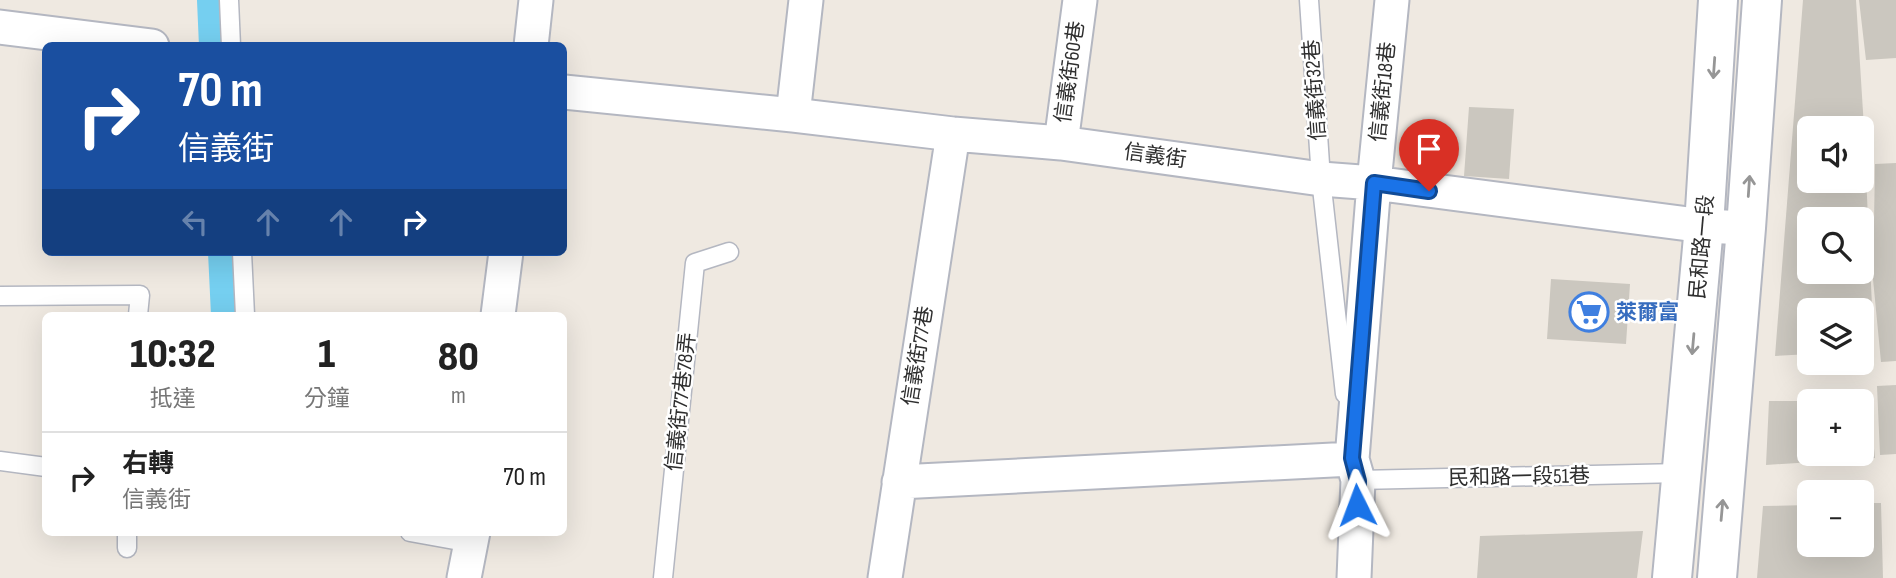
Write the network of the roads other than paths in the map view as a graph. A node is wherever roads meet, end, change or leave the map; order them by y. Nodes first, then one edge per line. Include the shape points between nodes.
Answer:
1 (229, 0) edge
2 (536, 0) edge
3 (807, 0) edge
4 (1080, 0) edge
5 (1308, 0) edge
6 (1392, 0) edge
7 (1718, 0) edge
8 (1762, 0) edge
9 (0, 27) edge
10 (120, 42) edge
11 (231, 42) edge
12 (531, 42) edge
13 (567, 92) edge
14 (793, 115) junction
15 (953, 134) junction
16 (1061, 143) junction
17 (1321, 179) junction
18 (1374, 183) junction
19 (1704, 226) junction
20 (1746, 228) junction
21 (729, 252) dead end
22 (242, 256) edge
23 (506, 256) edge
24 (0, 296) edge
25 (138, 312) edge
26 (245, 312) edge
27 (499, 312) edge
28 (0, 461) edge
29 (42, 466) edge
30 (1355, 470) junction
31 (1681, 473) junction
32 (899, 482) junction
33 (472, 537) edge
34 (464, 578) edge
35 (663, 578) edge
36 (885, 578) edge
37 (1354, 578) edge
38 (1672, 578) edge
39 (1717, 578) edge

1 - 11 lane
2 - 12 street
3 - 14 street
4 - 16 street, 信義街60巷
5 - 17 lane, 信義街32巷
6 - 18 street, 信義街18巷
7 -> 19 street, 民和路一段
20 -> 8 street, 民和路一段
9 - 10 street
13 - 14 street, 信義街
14 - 15 street, 信義街
15 - 16 street, 信義街
15 - 32 street, 信義街77巷
16 - 17 street, 信義街
17 - 18 street, 信義街
17 - 30 lane, 信義街32巷
18 - 19 street, 信義街
18 - 30 street, 信義街18巷
19 - 20 street, 信義街
19 -> 31 street, 民和路一段
39 -> 20 street, 民和路一段
21 - 35 lane, 信義街77巷78弄 via 695,263
22 - 26 lane
23 - 27 street
24 - 25 lane via 140,295
28 - 29 lane
30 - 31 lane, 民和路一段51巷
30 - 32 street
30 - 37 street, 信義街18巷
31 - 38 street, 民和路一段
32 - 36 street, 信義街77巷
33 - 34 street

